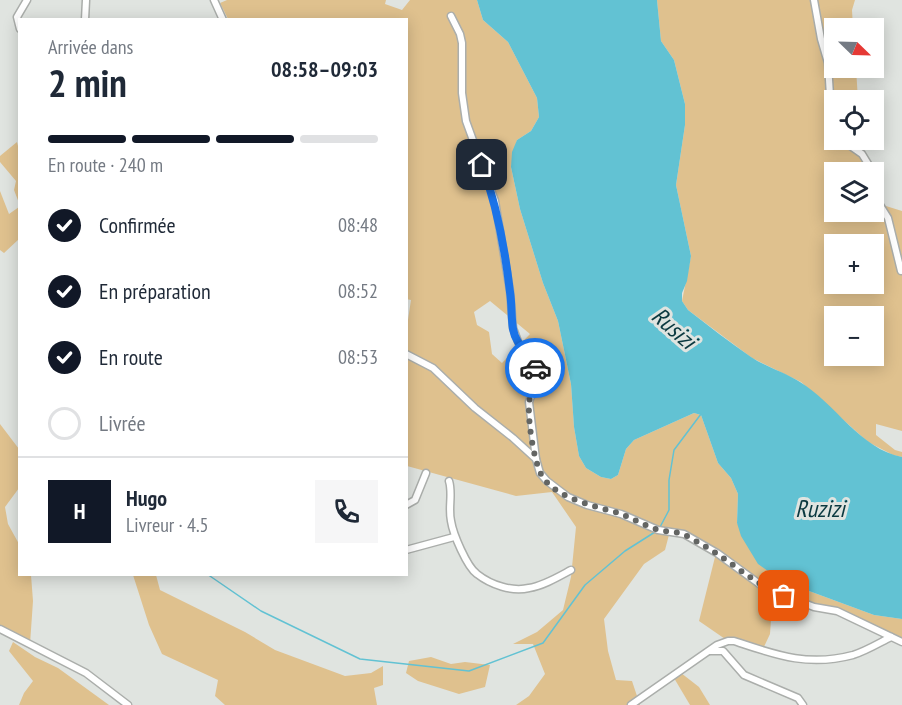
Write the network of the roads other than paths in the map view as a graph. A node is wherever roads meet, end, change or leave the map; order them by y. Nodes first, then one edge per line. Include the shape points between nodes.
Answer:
1 (27, 0) edge
2 (86, 0) edge
3 (214, 0) edge
4 (814, 0) edge
5 (451, 16) dead end
6 (85, 18) edge
7 (222, 18) edge
8 (18, 21) edge
9 (830, 90) edge
10 (856, 150) edge
11 (867, 162) edge
12 (884, 212) edge
13 (901, 271) edge
14 (408, 355) edge
15 (536, 459) junction
16 (426, 473) dead end
17 (449, 481) dead end
18 (408, 504) edge
19 (454, 537) junction
20 (408, 549) edge
21 (571, 570) dead end
22 (0, 629) edge
23 (891, 637) junction
24 (902, 642) edge
25 (709, 651) junction
26 (128, 705) edge
27 (631, 705) edge
28 (803, 705) edge

1 - 8 street
2 - 6 street
3 - 7 street
4 - 9 street via 828,63
5 - 15 street via 462,43 466,121 495,201 513,328 520,347 535,367 536,381 529,402
10 - 11 street
12 - 13 street
14 - 15 street via 433,368
15 - 23 street via 547,481 577,501 658,530 684,534 765,588 814,607 837,611
16 - 18 street via 415,500
17 - 19 street via 452,489 448,508
19 - 20 street
19 - 21 street via 475,573 505,587 532,588
22 - 26 street via 86,673
23 - 24 street
23 - 25 street via 855,654 816,660 784,658 734,641
25 - 27 street
25 - 28 street via 723,651 744,675 798,698

